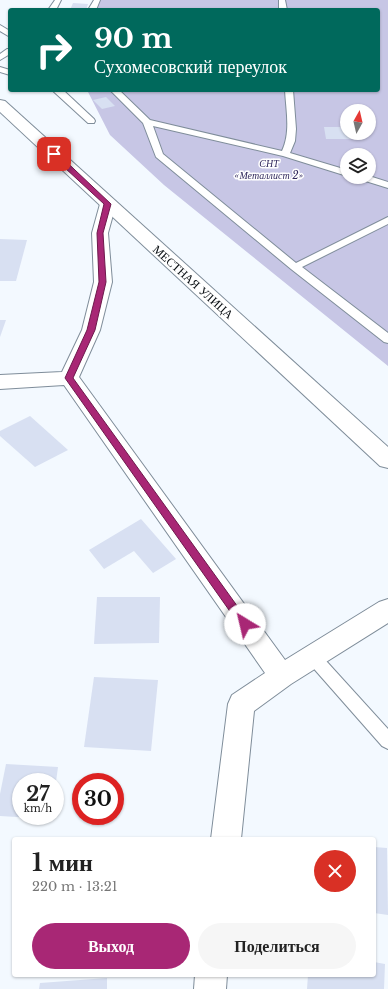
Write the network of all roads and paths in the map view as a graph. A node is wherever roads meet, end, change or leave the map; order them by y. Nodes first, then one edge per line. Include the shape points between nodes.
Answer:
1 (0, 27) edge
2 (8, 33) edge
3 (60, 92) edge
4 (116, 92) edge
5 (289, 92) edge
6 (0, 104) edge
7 (91, 121) dead end
8 (147, 122) junction
9 (285, 154) junction
10 (340, 170) edge
11 (376, 181) edge
12 (388, 185) edge
13 (108, 204) junction
14 (388, 220) edge
15 (295, 267) junction
16 (388, 340) edge
17 (69, 378) junction
18 (0, 382) edge
19 (388, 460) edge
20 (388, 610) edge
21 (313, 657) junction
22 (282, 676) junction
23 (388, 741) edge
24 (226, 837) edge
25 (211, 977) edge
26 (210, 989) edge

1 - 2 lane
3 - 7 lane
4 - 8 lane
5 - 9 lane via 291,141
6 - 13 street, МЕСТНАЯ УЛИЦА
8 - 9 lane
8 - 15 lane via 159,155
9 - 10 lane
11 - 12 lane
13 - 17 street via 100,233 103,282 91,330
13 - 19 street, МЕСТНАЯ УЛИЦА
14 - 15 lane
15 - 16 lane
17 - 18 street
17 - 22 street
20 - 21 street
21 - 22 street
21 - 23 lane
22 - 24 street via 241,704
25 - 26 street

